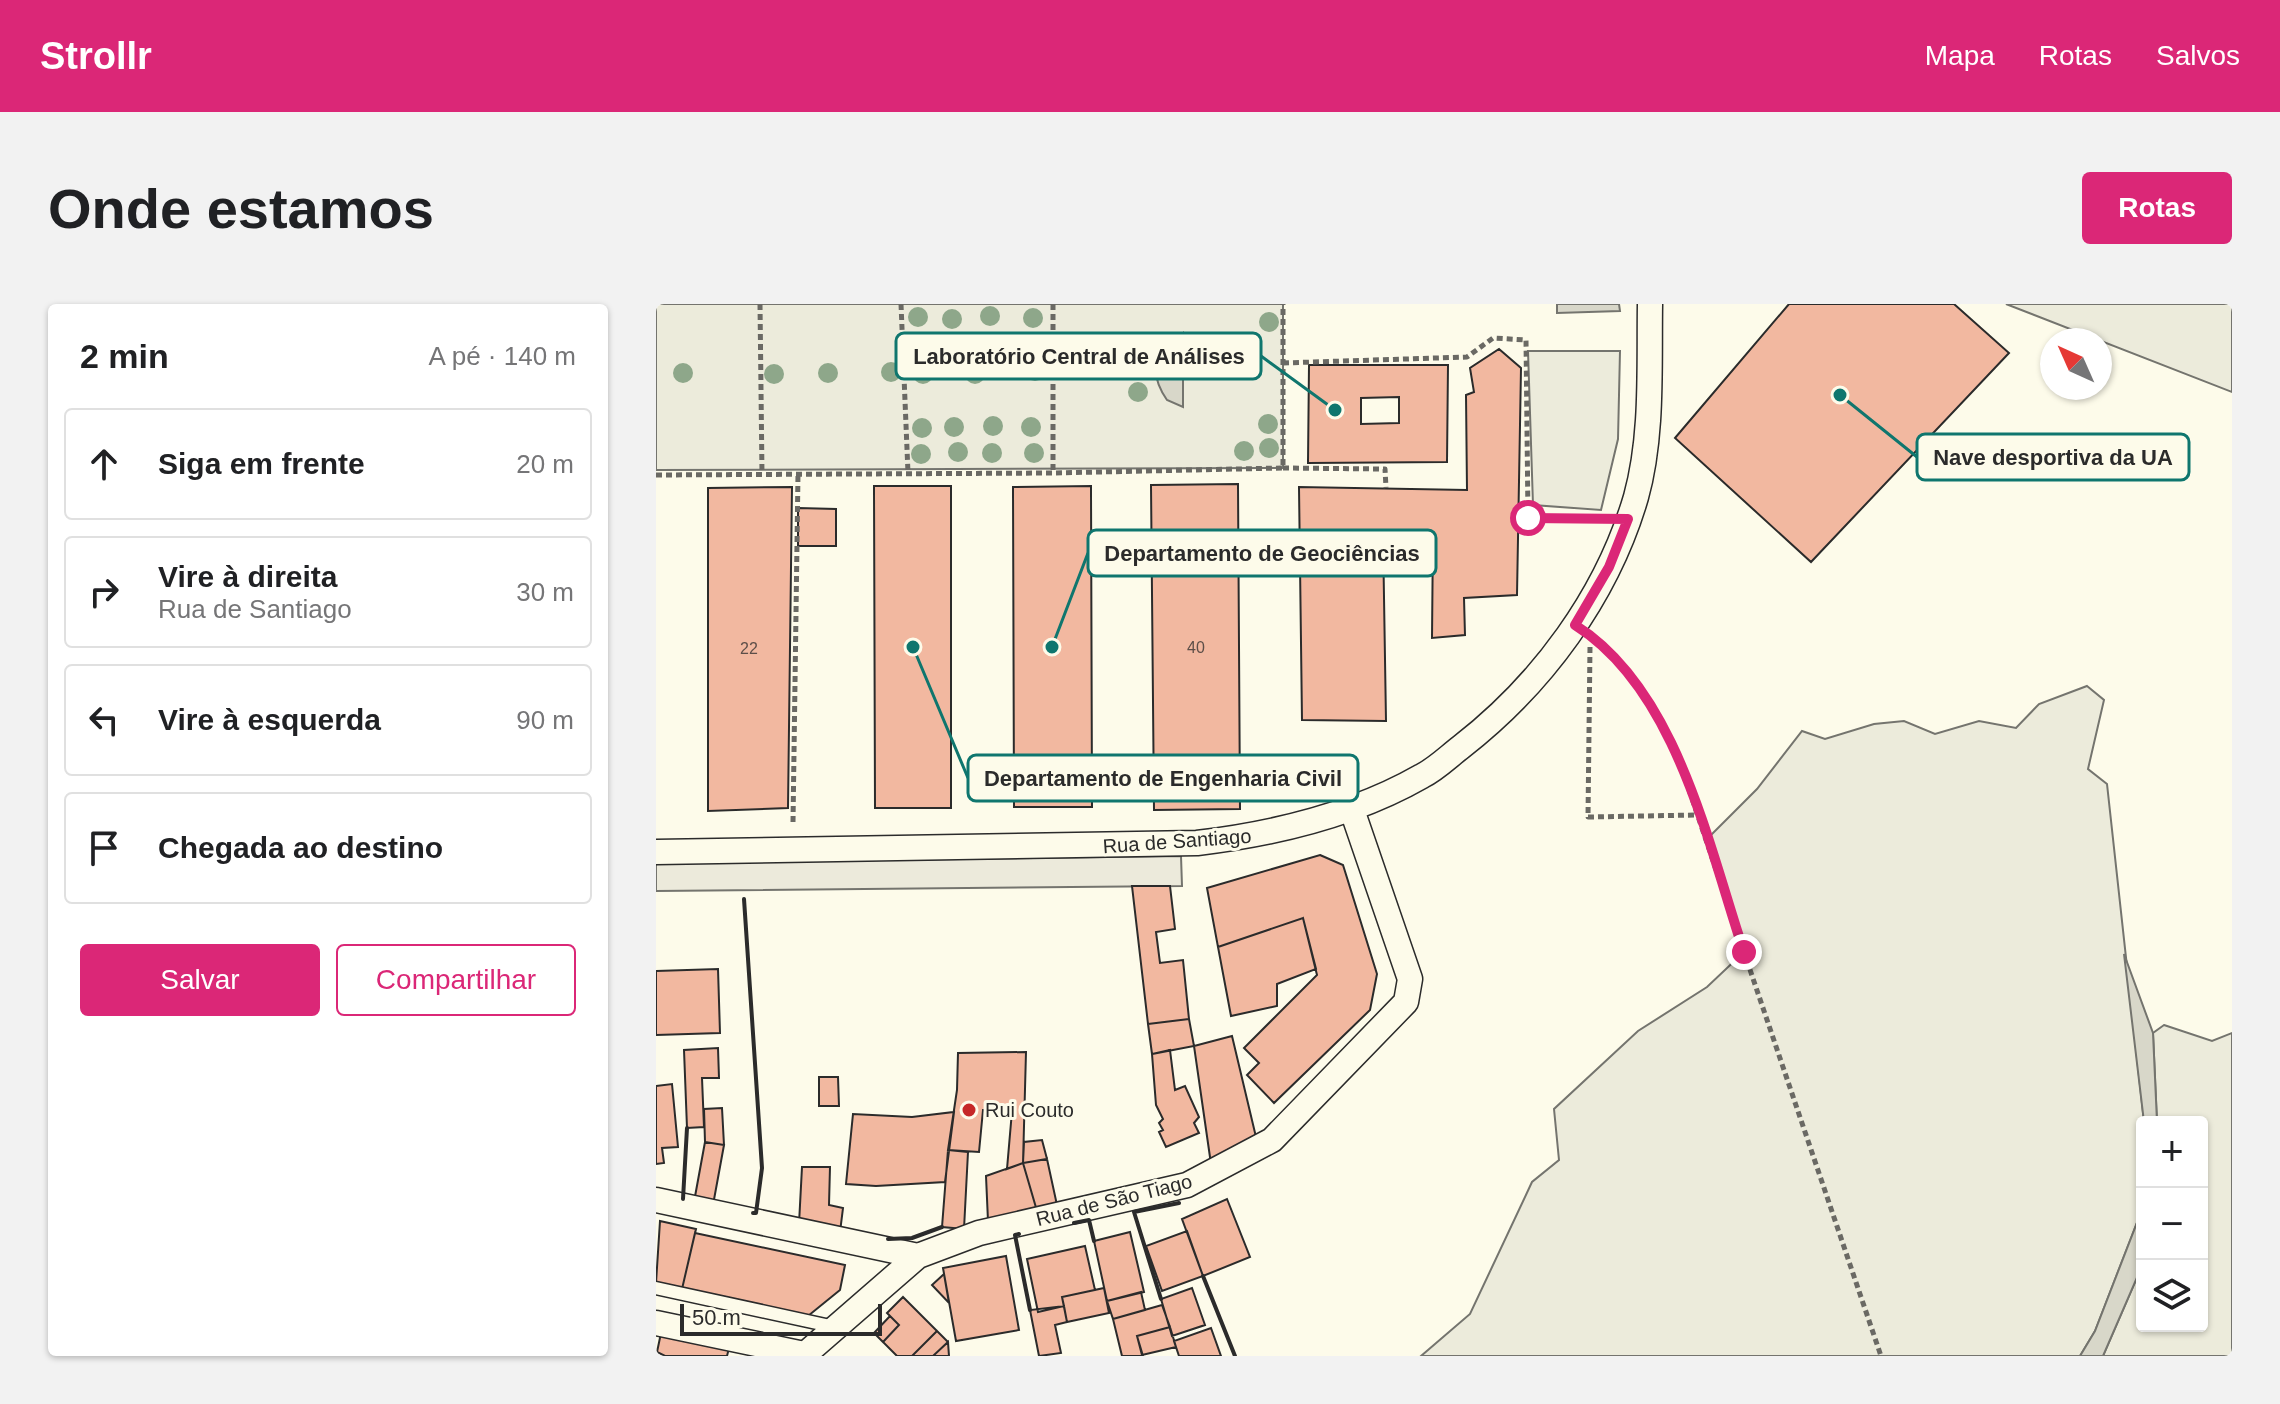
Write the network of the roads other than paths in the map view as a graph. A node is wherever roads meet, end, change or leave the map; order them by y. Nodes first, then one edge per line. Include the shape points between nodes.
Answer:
1 (1650, 304) edge
2 (1351, 807) junction
3 (656, 852) edge
4 (656, 1200) edge
5 (918, 1256) junction
6 (656, 1288) edge
7 (656, 1323) edge
8 (835, 1327) junction
9 (803, 1355) edge

1 - 2 street, Rua de Santiago via 1648,413 1636,495 1609,567 1582,614 1535,678 1488,726 1423,776
2 - 3 street, Rua de Santiago via 1262,835 1197,843
2 - 5 street, Rua de São Tiago via 1410,979 1406,1002 1272,1140 1187,1185 979,1233
4 - 5 street
5 - 8 street
6 - 8 lane
7 - 9 street
8 - 9 street

